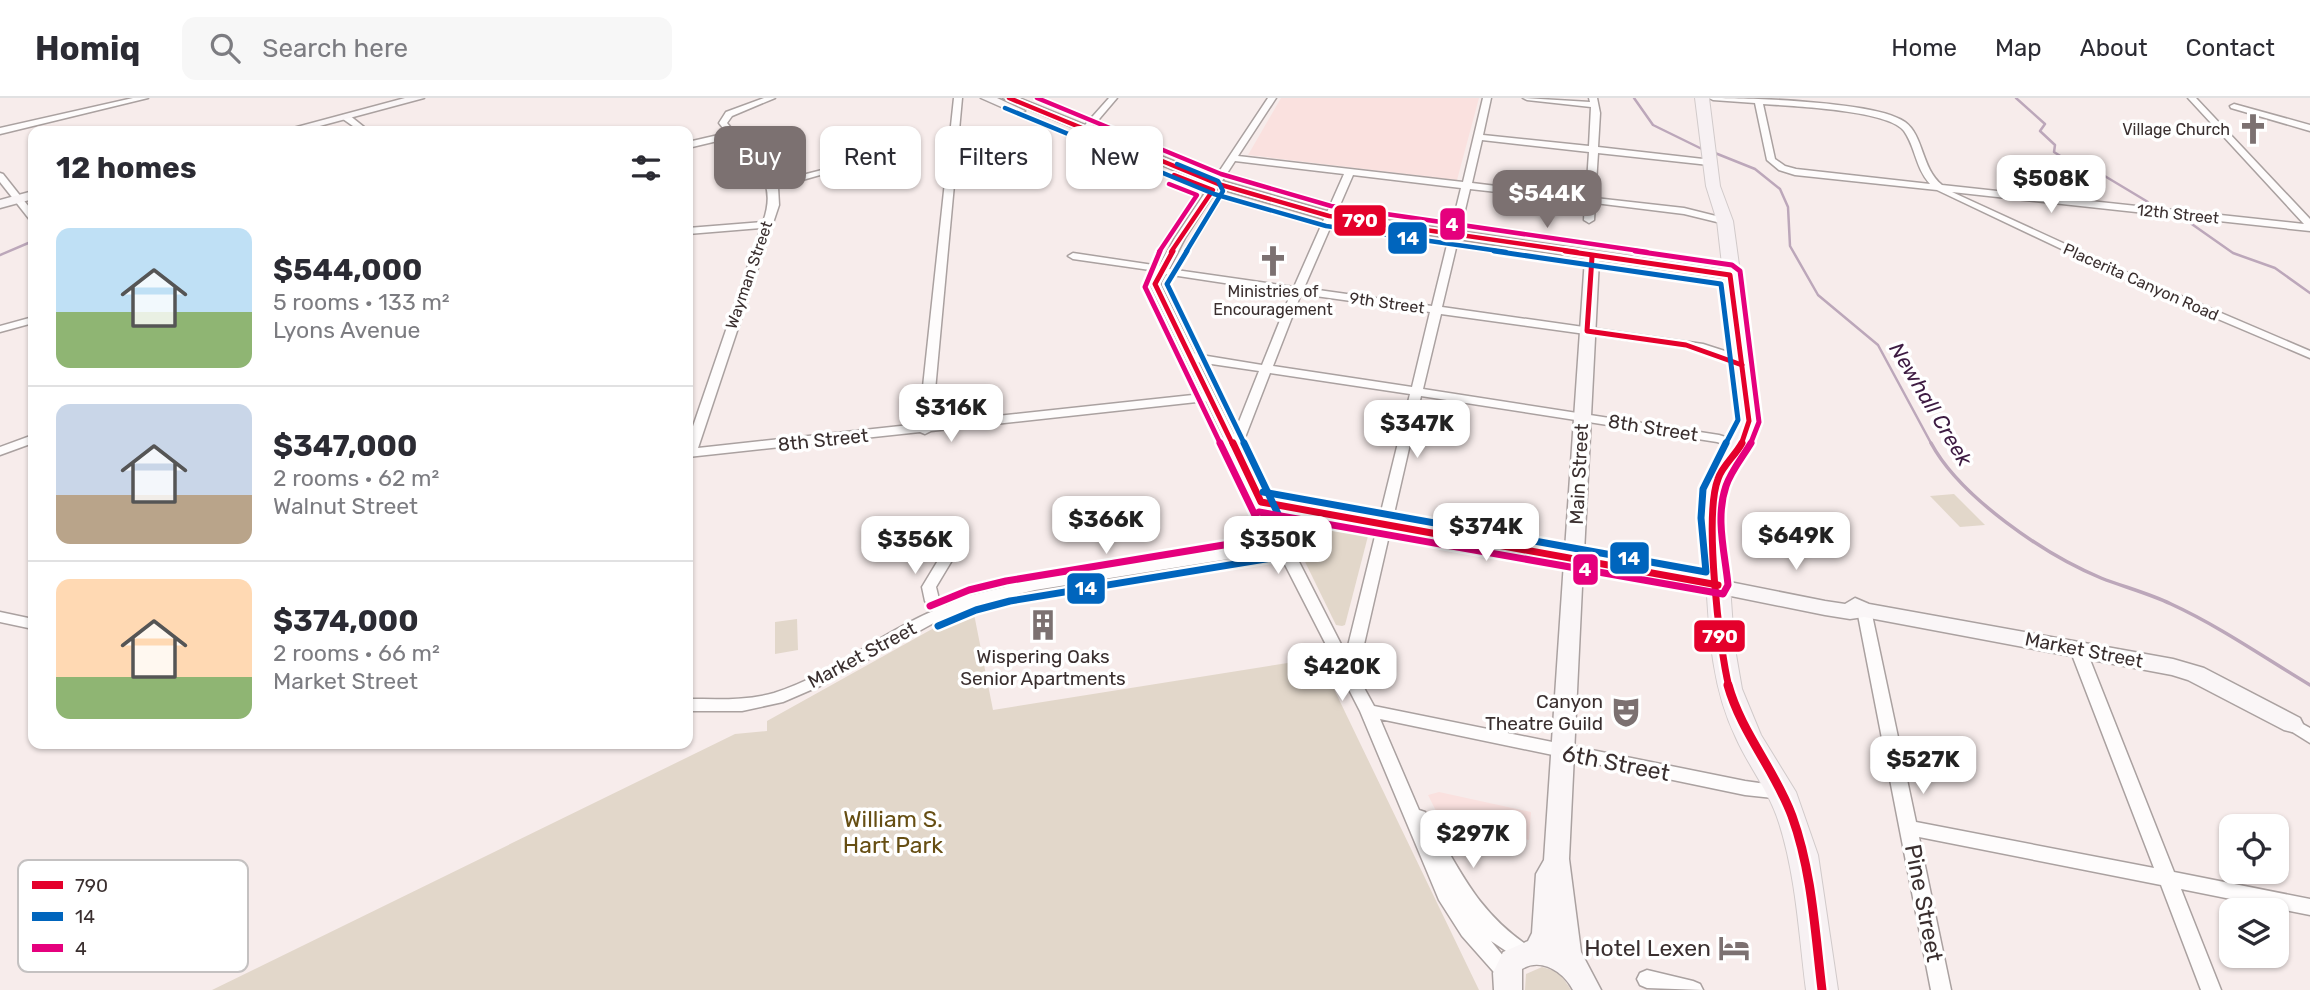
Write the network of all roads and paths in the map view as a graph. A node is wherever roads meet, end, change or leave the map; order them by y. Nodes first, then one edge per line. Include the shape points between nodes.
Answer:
1 (144, 98) edge
2 (418, 98) edge
3 (771, 98) edge
4 (958, 98) edge
5 (987, 98) edge
6 (1009, 98) edge
7 (1113, 98) edge
8 (1272, 98) edge
9 (1488, 98) edge
10 (1527, 98) edge
11 (1702, 98) edge
12 (1713, 98) edge
13 (2192, 98) edge
14 (1594, 102) edge
15 (1759, 103) junction
16 (2234, 106) dead end
17 (346, 117) junction
18 (309, 126) edge
19 (358, 126) edge
20 (725, 126) edge
21 (1069, 126) edge
22 (1090, 126) edge
23 (1066, 127) edge
24 (2310, 128) edge
25 (0, 131) edge
26 (1479, 137) junction
27 (714, 139) edge
28 (1706, 141) joint
29 (693, 144) edge
30 (1593, 149) junction
31 (1234, 158) junction
32 (1708, 159) junction
33 (1163, 165) edge
34 (1350, 171) junction
35 (0, 176) edge
36 (1467, 185) junction
37 (1936, 186) junction
38 (1216, 187) junction
39 (773, 189) edge
40 (28, 196) edge
41 (19, 199) junction
42 (1590, 200) junction
43 (0, 204) edge
44 (28, 211) edge
45 (1723, 215) junction
46 (1329, 219) junction
47 (1589, 220) dead end
48 (765, 225) junction
49 (2310, 227) edge
50 (693, 231) edge
51 (1454, 239) junction
52 (1073, 256) dead end
53 (1592, 257) junction
54 (1161, 269) junction
55 (1730, 275) junction
56 (1298, 291) junction
57 (1436, 310) junction
58 (28, 321) edge
59 (0, 329) edge
60 (1587, 331) junction
61 (1738, 338) junction
62 (1703, 347) junction
63 (2310, 355) edge
64 (1190, 357) junction
65 (1742, 365) junction
66 (1266, 368) junction
67 (1418, 392) junction
68 (1210, 397) junction
69 (1582, 417) junction
70 (925, 430) junction
71 (28, 441) edge
72 (693, 441) edge
73 (1741, 446) junction
74 (1235, 447) junction
75 (0, 451) edge
76 (693, 453) edge
77 (1261, 502) junction
78 (1382, 524) junction
79 (959, 537) dead end
80 (1282, 545) junction
81 (1574, 558) junction
82 (1718, 584) junction
83 (1864, 610) junction
84 (943, 612) junction
85 (0, 617) edge
86 (28, 623) edge
87 (2077, 647) junction
88 (1349, 676) junction
89 (693, 705) edge
90 (1368, 711) junction
91 (2292, 724) joint
92 (2310, 737) edge
93 (1564, 752) junction
94 (1782, 792) junction
95 (1910, 828) junction
96 (1556, 859) junction
97 (2168, 878) junction
98 (2310, 907) edge
99 (1571, 964) junction
100 (1519, 967) edge
101 (1647, 979) dead end
102 (1587, 990) edge
103 (1693, 990) edge
104 (1822, 990) edge
105 (1941, 990) edge
106 (2211, 990) edge

1 - 25 street
2 - 17 street
3 - 20 street via 729,114
4 - 70 street
5 - 23 street
6 - 21 street
7 - 22 street
8 - 31 street
9 - 26 street
10 - 14 street
11 - 28 main road
12 - 15 street
13 - 49 street
14 - 30 street
15 - 37 street via 1894,119 1906,129 1928,180
15 - 37 street, 12th Street via 1771,160 1795,172
16 - 24 street
17 - 18 street
17 - 19 street
26 - 30 street
26 - 36 street
27 - 29 street
28 - 32 main road
30 - 32 street
30 - 42 street
31 - 34 street
31 - 38 street
32 - 45 main road
33 - 38 street
34 - 36 street
34 - 46 street
35 - 41 street
36 - 42 street
36 - 51 street
37 - 49 street, 12th Street
37 - 63 street, Placerita Canyon Road via 2110,269
38 - 46 street
38 - 54 street
39 - 48 street, Wayman Street via 774,205
40 - 41 street
41 - 43 street
41 - 44 street
42 - 45 street
42 - 47 street
45 - 55 main road
46 - 51 street
46 - 56 street
48 - 50 street
48 - 72 street, Wayman Street
51 - 53 street via 1570,258
51 - 57 street
52 - 54 street, 9th Street
53 - 55 street
53 - 60 street, Main Street
54 - 56 street, 9th Street
54 - 64 street via 1155,284
55 - 61 main road
56 - 57 street, 9th Street
56 - 66 street
57 - 60 street, 9th Street
57 - 67 street
58 - 59 street
60 - 62 street, 9th Street
60 - 69 street, Main Street
61 - 62 street, 9th Street
61 - 65 main road
62 - 65 street, 9th Street
64 - 66 street, 8th Street
64 - 68 street
65 - 73 main road via 1749,421
66 - 67 street, 8th Street
66 - 74 street
67 - 69 street, 8th Street
67 - 78 street
68 - 70 street, 8th Street
68 - 74 street
69 - 73 street, 8th Street
69 - 81 street, Main Street
70 - 76 street, 8th Street
71 - 75 street
73 - 82 main road via 1715,486
74 - 77 street
77 - 78 street, Market Street
77 - 80 street
78 - 81 street, Market Street
78 - 88 street
79 - 84 street via 929,587 932,601
80 - 84 street, Market Street via 1035,585
80 - 88 street
81 - 82 street, Market Street
81 - 93 street, Main Street
82 - 83 street, Market Street via 1823,597
82 - 94 main road via 1728,689 1749,738
83 - 87 street, Market Street
83 - 95 street, Pine Street
84 - 89 street, Market Street via 777,698 742,705
85 - 86 street
87 - 91 street, Market Street via 2196,674
87 - 97 street
88 - 90 street
90 - 93 street, 6th Street
90 - 100 street via 1446,894 1469,930
91 - 92 street
93 - 94 street, 6th Street
93 - 96 street, Main Street
94 - 104 main road via 1803,855
95 - 97 street
95 - 105 street, Pine Street
96 - 99 street, Main Street via 1563,883 1563,933
96 - 100 street, Main Street via 1549,873 1545,933
97 - 98 street
97 - 106 street
99 - 100 street via 1552,954
99 - 102 street, Main Street
101 - 103 street

